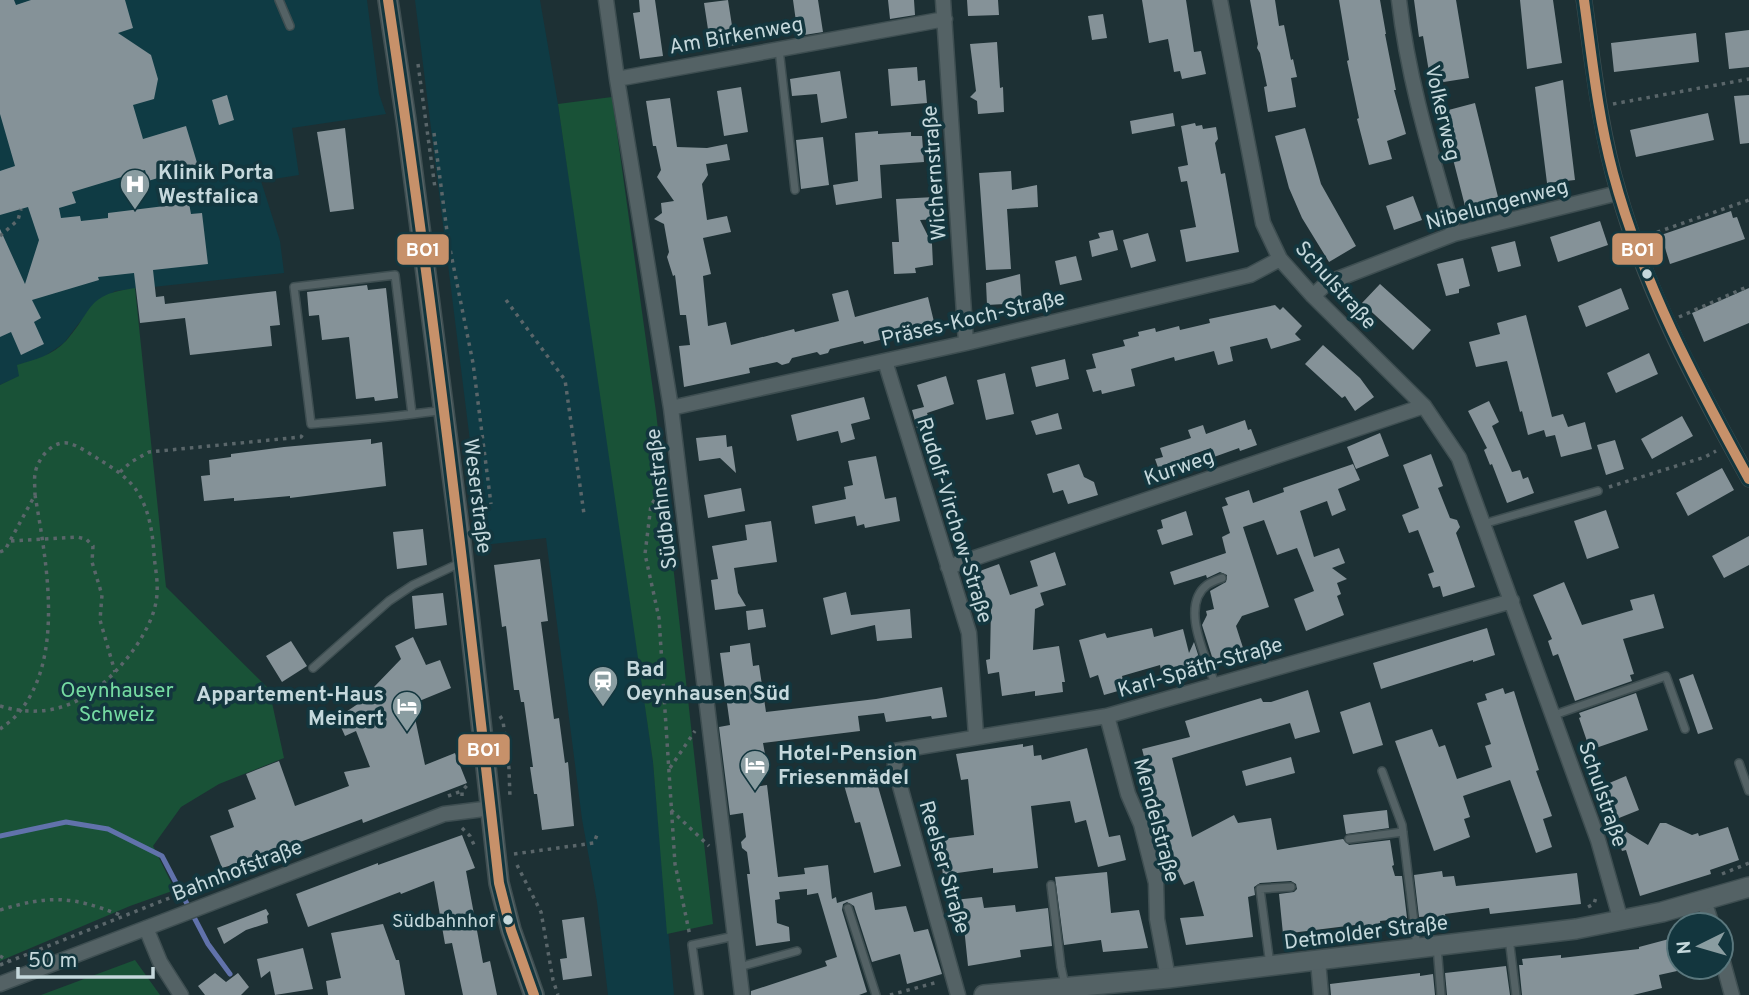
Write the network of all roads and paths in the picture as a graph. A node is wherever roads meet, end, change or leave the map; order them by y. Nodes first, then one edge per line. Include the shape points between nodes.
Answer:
1 (279, 0) edge
2 (388, 0) edge
3 (606, 0) edge
4 (943, 0) edge
5 (1220, 0) edge
6 (1399, 0) edge
7 (1584, 0) edge
8 (945, 19) junction
9 (290, 26) dead end
10 (779, 48) junction
11 (617, 79) junction
12 (1749, 79) edge
13 (1610, 104) dead end
14 (434, 133) dead end
15 (796, 190) dead end
16 (1618, 193) junction
17 (1749, 200) edge
18 (21, 209) dead end
19 (1454, 234) junction
20 (0, 236) edge
21 (1645, 236) dead end
22 (1280, 259) junction
23 (1749, 286) edge
24 (1313, 296) junction
25 (506, 300) dead end
26 (1677, 318) dead end
27 (966, 343) junction
28 (885, 360) junction
29 (1424, 406) junction
30 (671, 408) junction
31 (444, 410) junction
32 (412, 414) junction
33 (311, 424) junction
34 (1716, 451) dead end
35 (678, 464) junction
36 (119, 473) junction
37 (1749, 479) edge
38 (1598, 491) joint
39 (35, 495) junction
40 (491, 504) dead end
41 (584, 514) dead end
42 (1483, 524) junction
43 (43, 540) junction
44 (9, 542) junction
45 (0, 552) edge
46 (463, 561) junction
47 (948, 567) junction
48 (1222, 578) dead end
49 (1512, 601) junction
50 (313, 668) dead end
51 (115, 672) junction
52 (1215, 684) junction
53 (0, 706) edge
54 (20, 712) junction
55 (708, 713) junction
56 (1554, 715) junction
57 (1107, 716) junction
58 (0, 729) edge
59 (1685, 729) dead end
60 (976, 736) junction
61 (895, 751) joint
62 (1739, 763) dead end
63 (668, 769) junction
64 (1382, 771) dead end
65 (1749, 791) edge
66 (492, 808) junction
67 (671, 810) junction
68 (598, 832) dead end
69 (1403, 832) junction
70 (1349, 839) dead end
71 (514, 854) dead end
72 (726, 862) junction
73 (1749, 863) edge
74 (1716, 876) dead end
75 (1051, 885) dead end
76 (199, 887) dead end
77 (1291, 887) dead end
78 (1749, 887) edge
79 (1615, 894) junction
80 (1704, 901) junction
81 (848, 908) dead end
82 (1583, 909) dead end
83 (0, 910) edge
84 (1707, 911) edge
85 (122, 916) junction
86 (1621, 921) junction
87 (146, 928) junction
88 (131, 934) junction
89 (735, 936) junction
90 (1509, 938) junction
91 (692, 945) junction
92 (1437, 946) junction
93 (1417, 948) junction
94 (797, 951) dead end
95 (0, 956) edge
96 (9, 961) junction
97 (1318, 961) junction
98 (0, 965) edge
99 (1270, 966) junction
100 (738, 968) junction
101 (1168, 978) junction
102 (955, 979) junction
103 (0, 984) edge
104 (1066, 991) edge
105 (1012, 993) edge
106 (181, 995) edge
107 (534, 995) edge
108 (699, 995) edge
109 (742, 995) edge
110 (876, 995) edge
111 (890, 995) edge
112 (958, 995) edge
113 (984, 995) edge
114 (1321, 995) edge
115 (1441, 995) edge
116 (1516, 995) edge

1 - 9 lane
2 - 31 main road, Weserstraße
3 - 11 street, Südbahnstraße
4 - 8 street, Wichernstraße
5 - 22 street, Schulstraße via 1263,222
6 - 19 street, Volkerweg via 1428,146
7 - 16 street
8 - 10 street, Am Birkenweg
8 - 27 street, Wichernstraße
10 - 11 street, Am Birkenweg
10 - 15 lane
11 - 30 street, Südbahnstraße
12 - 13 path
14 - 40 path via 448,239 473,363
16 - 19 street, Nibelungenweg
16 - 37 street via 1665,321
17 - 21 path
18 - 20 path via 18,219
19 - 24 street, Nibelungenweg via 1327,283
22 - 24 street, Schulstraße
22 - 27 street, Präses-Koch-Straße via 1250,275
23 - 26 path
24 - 29 street, Schulstraße
25 - 41 path via 565,380
27 - 28 street, Präses-Koch-Straße
28 - 30 street, Präses-Koch-Straße
28 - 47 street, Rudolf-Virchow-Straße
29 - 42 street, Schulstraße via 1459,458
29 - 47 street, Kurweg
30 - 35 street, Südbahnstraße
31 - 32 lane
31 - 46 main road, Weserstraße
32 - 33 lane
32 - 33 lane via 395,275 294,287
33 - 36 path via 301,437 149,452
34 - 38 path
35 - 55 street, Südbahnstraße
35 - 63 path via 651,505 645,554 659,618
36 - 39 path via 83,450 61,443 46,451 35,471
36 - 51 path via 142,498 152,533 158,595 145,634
38 - 42 lane
39 - 43 path
39 - 44 path
42 - 49 street, Schulstraße
43 - 44 path
43 - 51 path via 76,537 93,546 92,562 103,607 100,620
43 - 54 path via 46,655
44 - 45 path
46 - 50 lane via 389,601
46 - 66 main road, Weserstraße
47 - 60 street, Rudolf-Virchow-Straße via 969,633
48 - 52 lane via 1201,591 1194,617
49 - 52 street, Karl-Späth-Straße
49 - 56 street, Schulstraße
51 - 54 path via 80,699 47,712
52 - 57 street, Karl-Späth-Straße
53 - 54 path
54 - 58 path
55 - 63 path
55 - 72 street, Südbahnstraße
56 - 59 lane via 1666,676
56 - 79 street, Schulstraße
57 - 60 street, Karl-Späth-Straße
57 - 101 street, Mendelstraße via 1156,883 1157,919
60 - 61 street, Karl-Späth-Straße
61 - 102 street, Reelser Straße via 895,768
62 - 65 lane
63 - 67 path
64 - 69 lane
66 - 87 street, Bahnhofstraße via 444,814
66 - 107 main road, Weserstraße via 499,883
67 - 72 path
67 - 91 path via 675,864
68 - 71 path via 594,843
69 - 70 lane
69 - 93 lane
72 - 89 street, Südbahnstraße
73 - 74 path
75 - 104 lane
76 - 85 path
77 - 99 lane via 1260,889
78 - 80 main road, Detmolder Straße
79 - 82 path via 1596,897 1594,904
79 - 86 street, Schulstraße
80 - 84 street
80 - 86 main road, Detmolder Straße
81 - 110 lane
83 - 85 path via 33,900 69,900
85 - 88 path
85 - 96 path
86 - 90 main road, Detmolder Straße
87 - 88 street, Bahnhofstraße
87 - 106 street
88 - 103 street, Bahnhofstraße
89 - 91 lane
89 - 100 street, Südbahnstraße
90 - 92 main road, Detmolder Straße
90 - 116 lane
91 - 108 lane
92 - 93 main road, Detmolder Straße
92 - 115 lane
93 - 97 main road, Detmolder Straße
94 - 100 lane
95 - 96 path
96 - 98 path
97 - 99 main road, Detmolder Straße
97 - 114 street
99 - 101 main road, Detmolder Straße
100 - 109 street, Südbahnstraße
101 - 104 main road, Detmolder Straße
102 - 111 path
102 - 112 street, Reelser Straße
104 - 105 main road, Detmolder Straße
105 - 113 main road, Detmolder Straße

